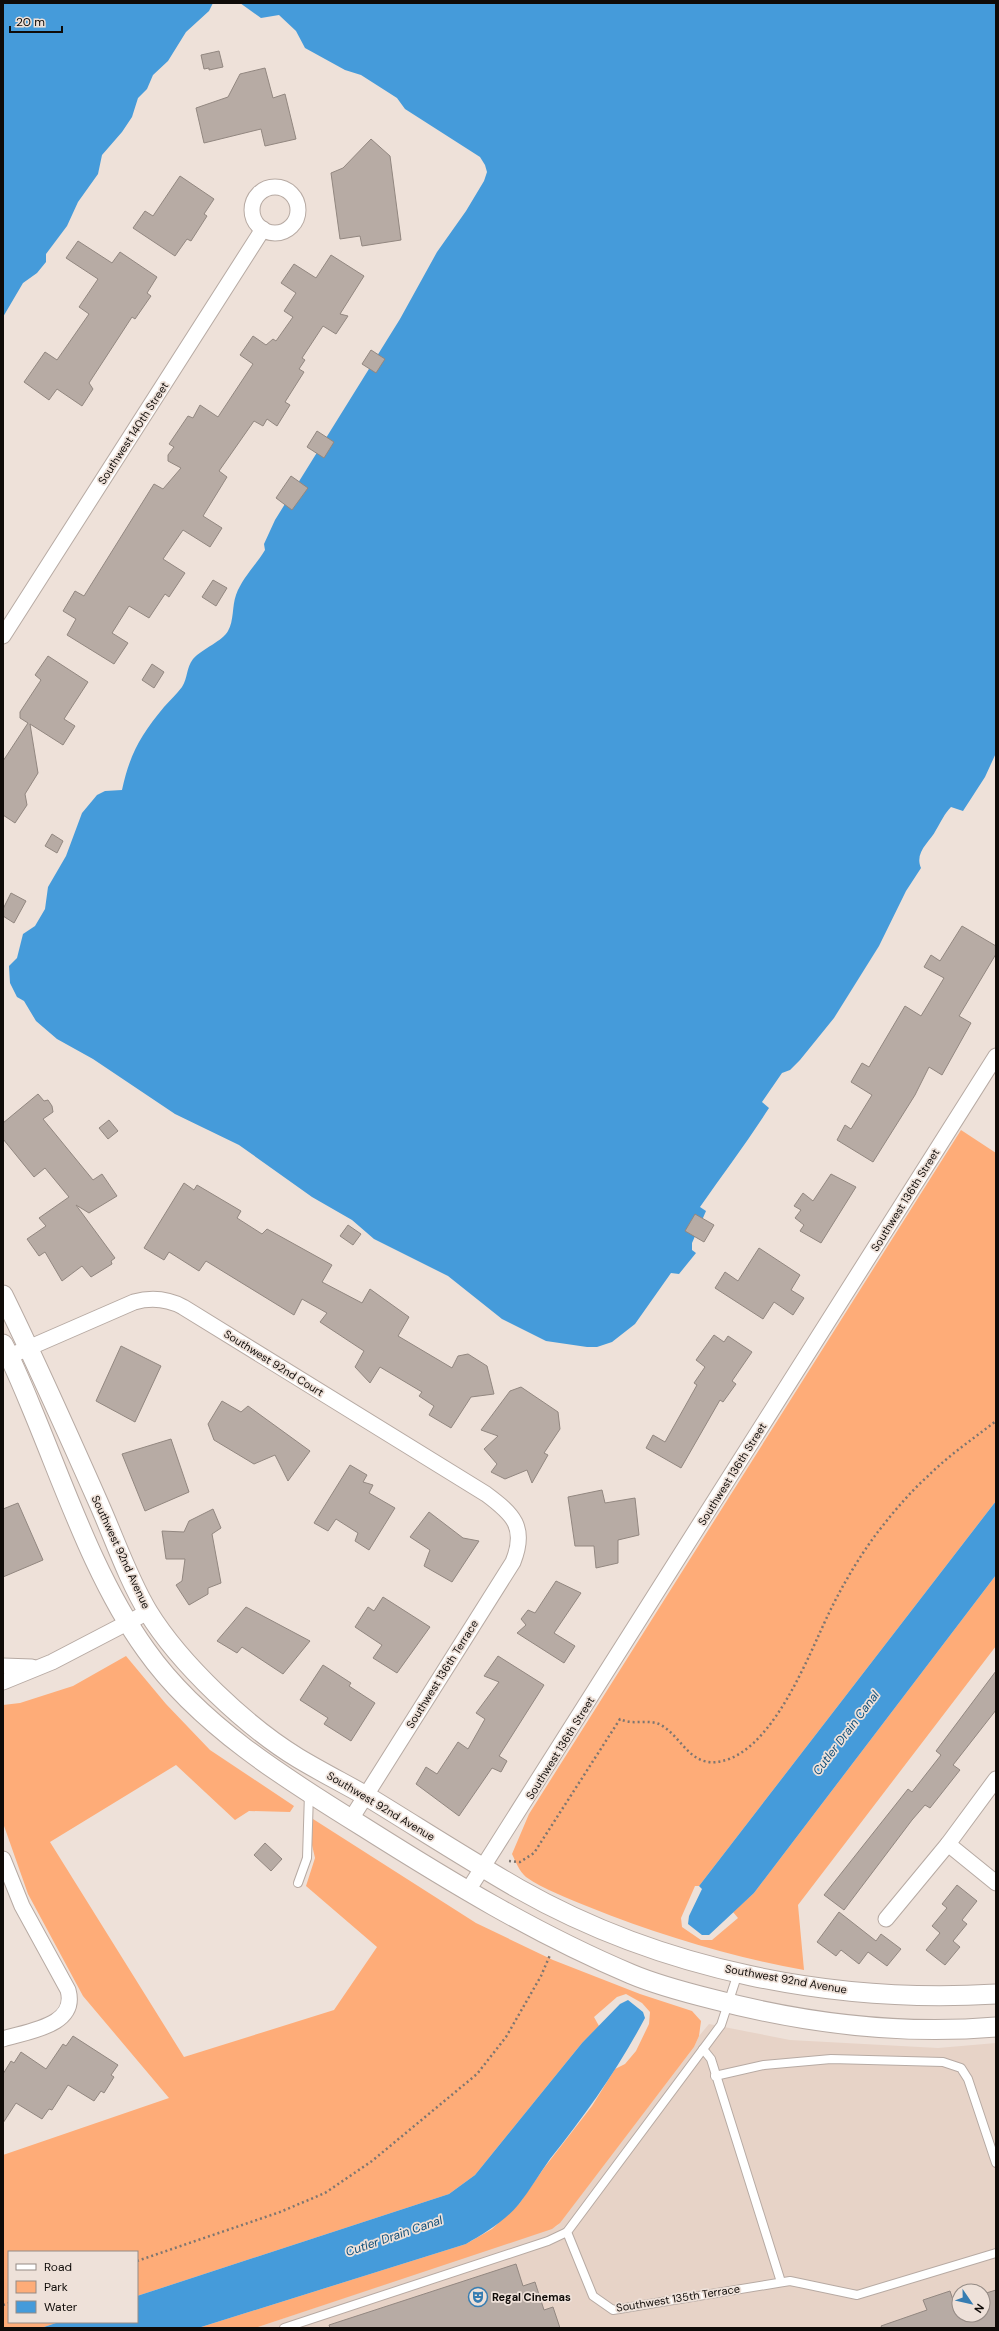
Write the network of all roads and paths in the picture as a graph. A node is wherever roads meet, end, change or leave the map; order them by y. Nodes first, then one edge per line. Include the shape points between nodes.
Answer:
1 (263, 230) dead end
2 (3, 636) edge
3 (996, 1056) edge
4 (3, 1295) edge
5 (29, 1348) junction
6 (6, 1350) edge
7 (996, 1421) edge
8 (517, 1524) joint
9 (148, 1612) junction
10 (128, 1624) junction
11 (3, 1666) edge
12 (37, 1667) junction
13 (3, 1682) edge
14 (996, 1779) edge
15 (309, 1793) junction
16 (366, 1796) junction
17 (351, 1819) junction
18 (948, 1844) junction
19 (3, 1859) edge
20 (512, 1862) dead end
21 (484, 1868) junction
22 (298, 1883) dead end
23 (996, 1883) edge
24 (467, 1892) junction
25 (886, 1919) dead end
26 (556, 1940) junction
27 (738, 1973) junction
28 (996, 1994) edge
29 (728, 2003) junction
30 (996, 2027) edge
31 (3, 2039) edge
32 (704, 2049) junction
33 (715, 2076) junction
34 (996, 2162) edge
35 (567, 2232) junction
36 (996, 2253) edge
37 (138, 2260) edge
38 (781, 2282) junction
39 (284, 2328) edge

1 - 2 street, Southwest 140th Street
3 - 21 street, Southwest 136th Street
4 - 5 street, Southwest 92nd Avenue
5 - 6 street, Southwest 92nd Court
5 - 8 street, Southwest 92nd Court via 134,1302 154,1299 172,1302 486,1494 507,1511
5 - 9 street, Southwest 92nd Avenue via 123,1562
6 - 10 street via 101,1572
7 - 20 path via 927,1476 874,1537 849,1574 794,1688 761,1734 746,1749 729,1759 704,1761 691,1755 660,1725 620,1719 534,1853 528,1859
8 - 16 street, Southwest 136th Terrace via 520,1540 514,1562
9 - 10 street
9 - 16 street, Southwest 92nd Avenue via 172,1644 216,1693 245,1719 296,1757
10 - 12 street
10 - 15 street via 148,1653 199,1708 227,1734
11 - 12 street
12 - 13 street
14 - 18 street
15 - 17 street
15 - 22 lane via 307,1858
16 - 17 street, Southwest 136th Terrace
16 - 21 street, Southwest 92nd Avenue
17 - 24 street
18 - 23 street
18 - 25 street
19 - 31 street via 22,1906 68,1990 70,2007 60,2019
21 - 24 street, Southwest 136th Street
21 - 27 street, Southwest 92nd Avenue via 520,1890 598,1927 679,1956
24 - 26 street
26 - 29 street via 632,1975
26 - 37 path via 541,1976 506,2038 477,2074 372,2161 325,2193 280,2212
27 - 28 street, Southwest 92nd Avenue via 857,1992 915,1995
27 - 29 lane
29 - 30 street via 840,2024 911,2028
29 - 32 lane via 721,2025
32 - 33 lane via 711,2059
32 - 35 lane
33 - 34 lane via 764,2065 831,2059 943,2062 961,2068 968,2079
33 - 38 lane
35 - 38 lane, Southwest 135th Terrace via 593,2296 613,2310
35 - 39 lane via 548,2241
36 - 38 lane, Southwest 135th Terrace via 857,2295 820,2286

